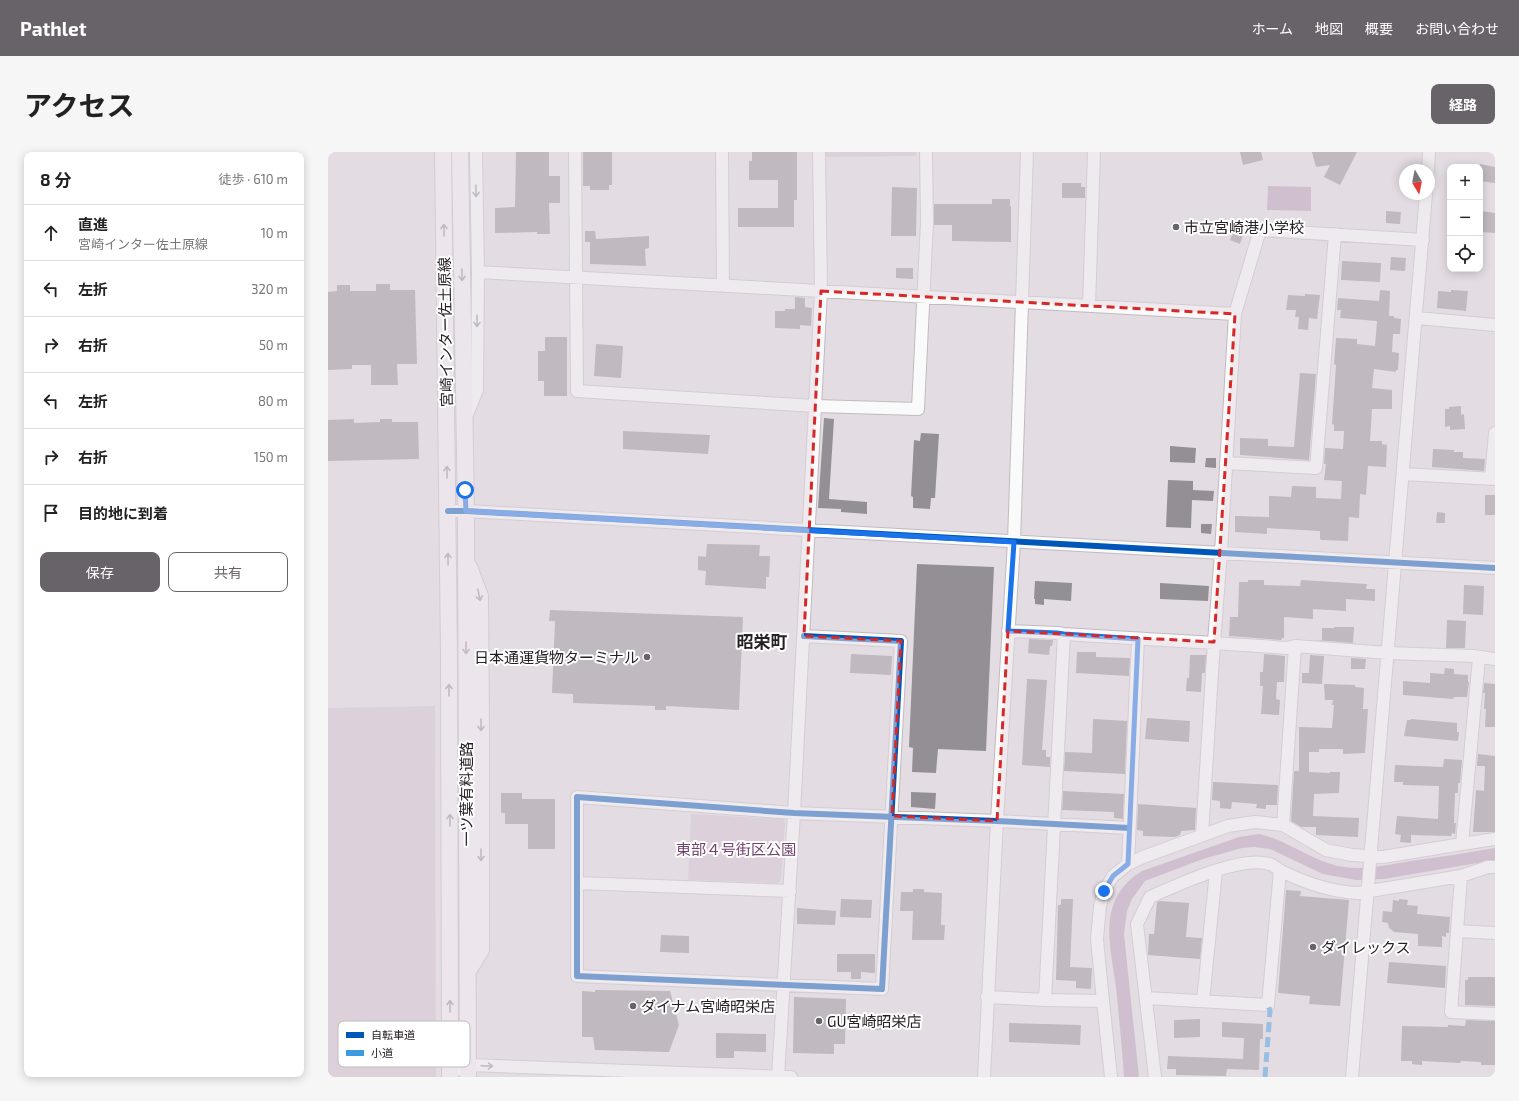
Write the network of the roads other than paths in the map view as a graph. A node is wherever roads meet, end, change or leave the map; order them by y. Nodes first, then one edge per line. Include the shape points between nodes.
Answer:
1 (443, 152) edge
2 (460, 152) edge
3 (476, 152) edge
4 (575, 152) edge
5 (722, 152) edge
6 (819, 152) edge
7 (926, 152) edge
8 (1026, 152) edge
9 (1094, 152) edge
10 (1429, 152) edge
11 (1428, 164) edge
12 (1426, 200) edge
13 (1335, 234) junction
14 (1423, 240) junction
15 (478, 272) junction
16 (576, 278) junction
17 (724, 286) junction
18 (821, 291) junction
19 (924, 297) junction
20 (1021, 302) junction
21 (1090, 306) junction
22 (1234, 314) junction
23 (1416, 318) junction
24 (1495, 325) edge
25 (815, 406) junction
26 (464, 421) junction
27 (1495, 433) edge
28 (1226, 463) junction
29 (1402, 474) junction
30 (1493, 479) edge
31 (448, 511) junction
32 (466, 511) junction
33 (809, 530) junction
34 (1014, 542) junction
35 (1221, 553) junction
36 (1396, 562) junction
37 (1495, 568) edge
38 (1008, 631) junction
39 (1064, 634) junction
40 (804, 636) junction
41 (1138, 639) junction
42 (1214, 642) junction
43 (1295, 646) junction
44 (1388, 652) junction
45 (1479, 658) junction
46 (1495, 659) edge
47 (794, 812) junction
48 (892, 816) junction
49 (997, 821) junction
50 (1054, 824) junction
51 (1283, 825) junction
52 (1129, 828) junction
53 (1202, 835) junction
54 (1495, 839) edge
55 (1462, 844) junction
56 (1370, 860) junction
57 (1128, 864) junction
58 (1495, 867) edge
59 (1280, 870) junction
60 (1216, 871) junction
61 (1461, 876) junction
62 (578, 883) junction
63 (1368, 888) junction
64 (790, 891) junction
65 (1457, 932) junction
66 (1495, 933) edge
67 (784, 985) junction
68 (987, 997) junction
69 (1146, 998) junction
70 (1045, 1000) junction
71 (1103, 1001) junction
72 (1203, 1001) junction
73 (1495, 1014) edge
74 (458, 1021) edge
75 (464, 1021) edge
76 (459, 1074) edge
77 (778, 1077) edge
78 (791, 1077) edge
79 (984, 1077) edge
80 (1111, 1077) edge
81 (1156, 1077) edge
82 (1352, 1077) edge

31 -> 1 main road, 宮崎インター佐土原線
2 -> 26 main road, 宮崎インター佐土原線
3 -> 15 street
4 - 16 street
5 - 17 street
6 - 18 street
7 - 19 street
8 - 20 street
9 - 21 street
10 - 11 street
12 - 14 street
13 - 14 street
13 - 22 street via 1260,230
13 - 28 street via 1316,468
14 - 23 street
15 - 16 street
15 -> 26 street via 477,390
16 - 17 street
16 - 25 street via 577,391
17 - 18 street
18 - 19 street
18 - 25 street
19 - 20 street
19 - 25 street via 918,409
20 - 21 street
20 - 34 street
21 - 22 street
22 - 28 street
23 - 24 street
23 - 29 street
25 - 33 street
26 - 32 main road, 宮崎インター佐土原線
27 - 30 street
28 - 35 street
29 - 30 street
29 - 36 street
31 - 32 street
74 -> 31 main road, 一ツ葉有料道路
32 - 33 street
32 -> 75 main road, 一ツ葉有料道路 via 468,971
33 - 34 street
33 - 40 street
34 - 35 street
34 - 38 street
35 - 36 street
35 - 42 street
36 - 37 street
36 - 44 street
38 - 39 street
38 - 49 street
39 - 41 street
39 - 50 street
40 - 47 street
40 - 48 street via 901,641
41 - 42 street
41 - 52 street
42 - 43 street via 1287,648
42 - 53 street
43 - 44 street
43 - 51 street
44 - 45 street
44 - 56 street
45 - 46 street
45 - 55 street
47 - 48 street
47 - 62 street via 577,797
47 - 64 street
48 - 49 street
48 - 67 street via 882,989
49 - 50 street
49 - 68 street
50 - 52 street
50 - 70 street
51 - 53 street via 1255,822 1228,826
51 - 56 street via 1326,850
52 - 57 street
53 - 57 street
54 - 55 street
55 - 56 street
56 - 63 street
57 - 71 street via 1113,876 1104,891 1100,906 1097,939
58 - 61 street
59 - 60 street via 1271,864 1252,862
59 - 63 street via 1342,892 1358,893
59 - 72 street via 1268,1005
60 - 69 street via 1150,897 1137,924
60 - 72 street
61 - 63 street
61 - 65 street
62 - 64 street
62 - 67 street via 577,976
63 - 82 street
64 - 67 street
65 - 66 street
65 - 73 street via 1451,1012
67 - 77 street
68 - 70 street
68 - 79 street
69 - 72 street
69 - 81 street
70 - 71 street
71 - 80 street
76 -> 77 street
77 - 78 street

